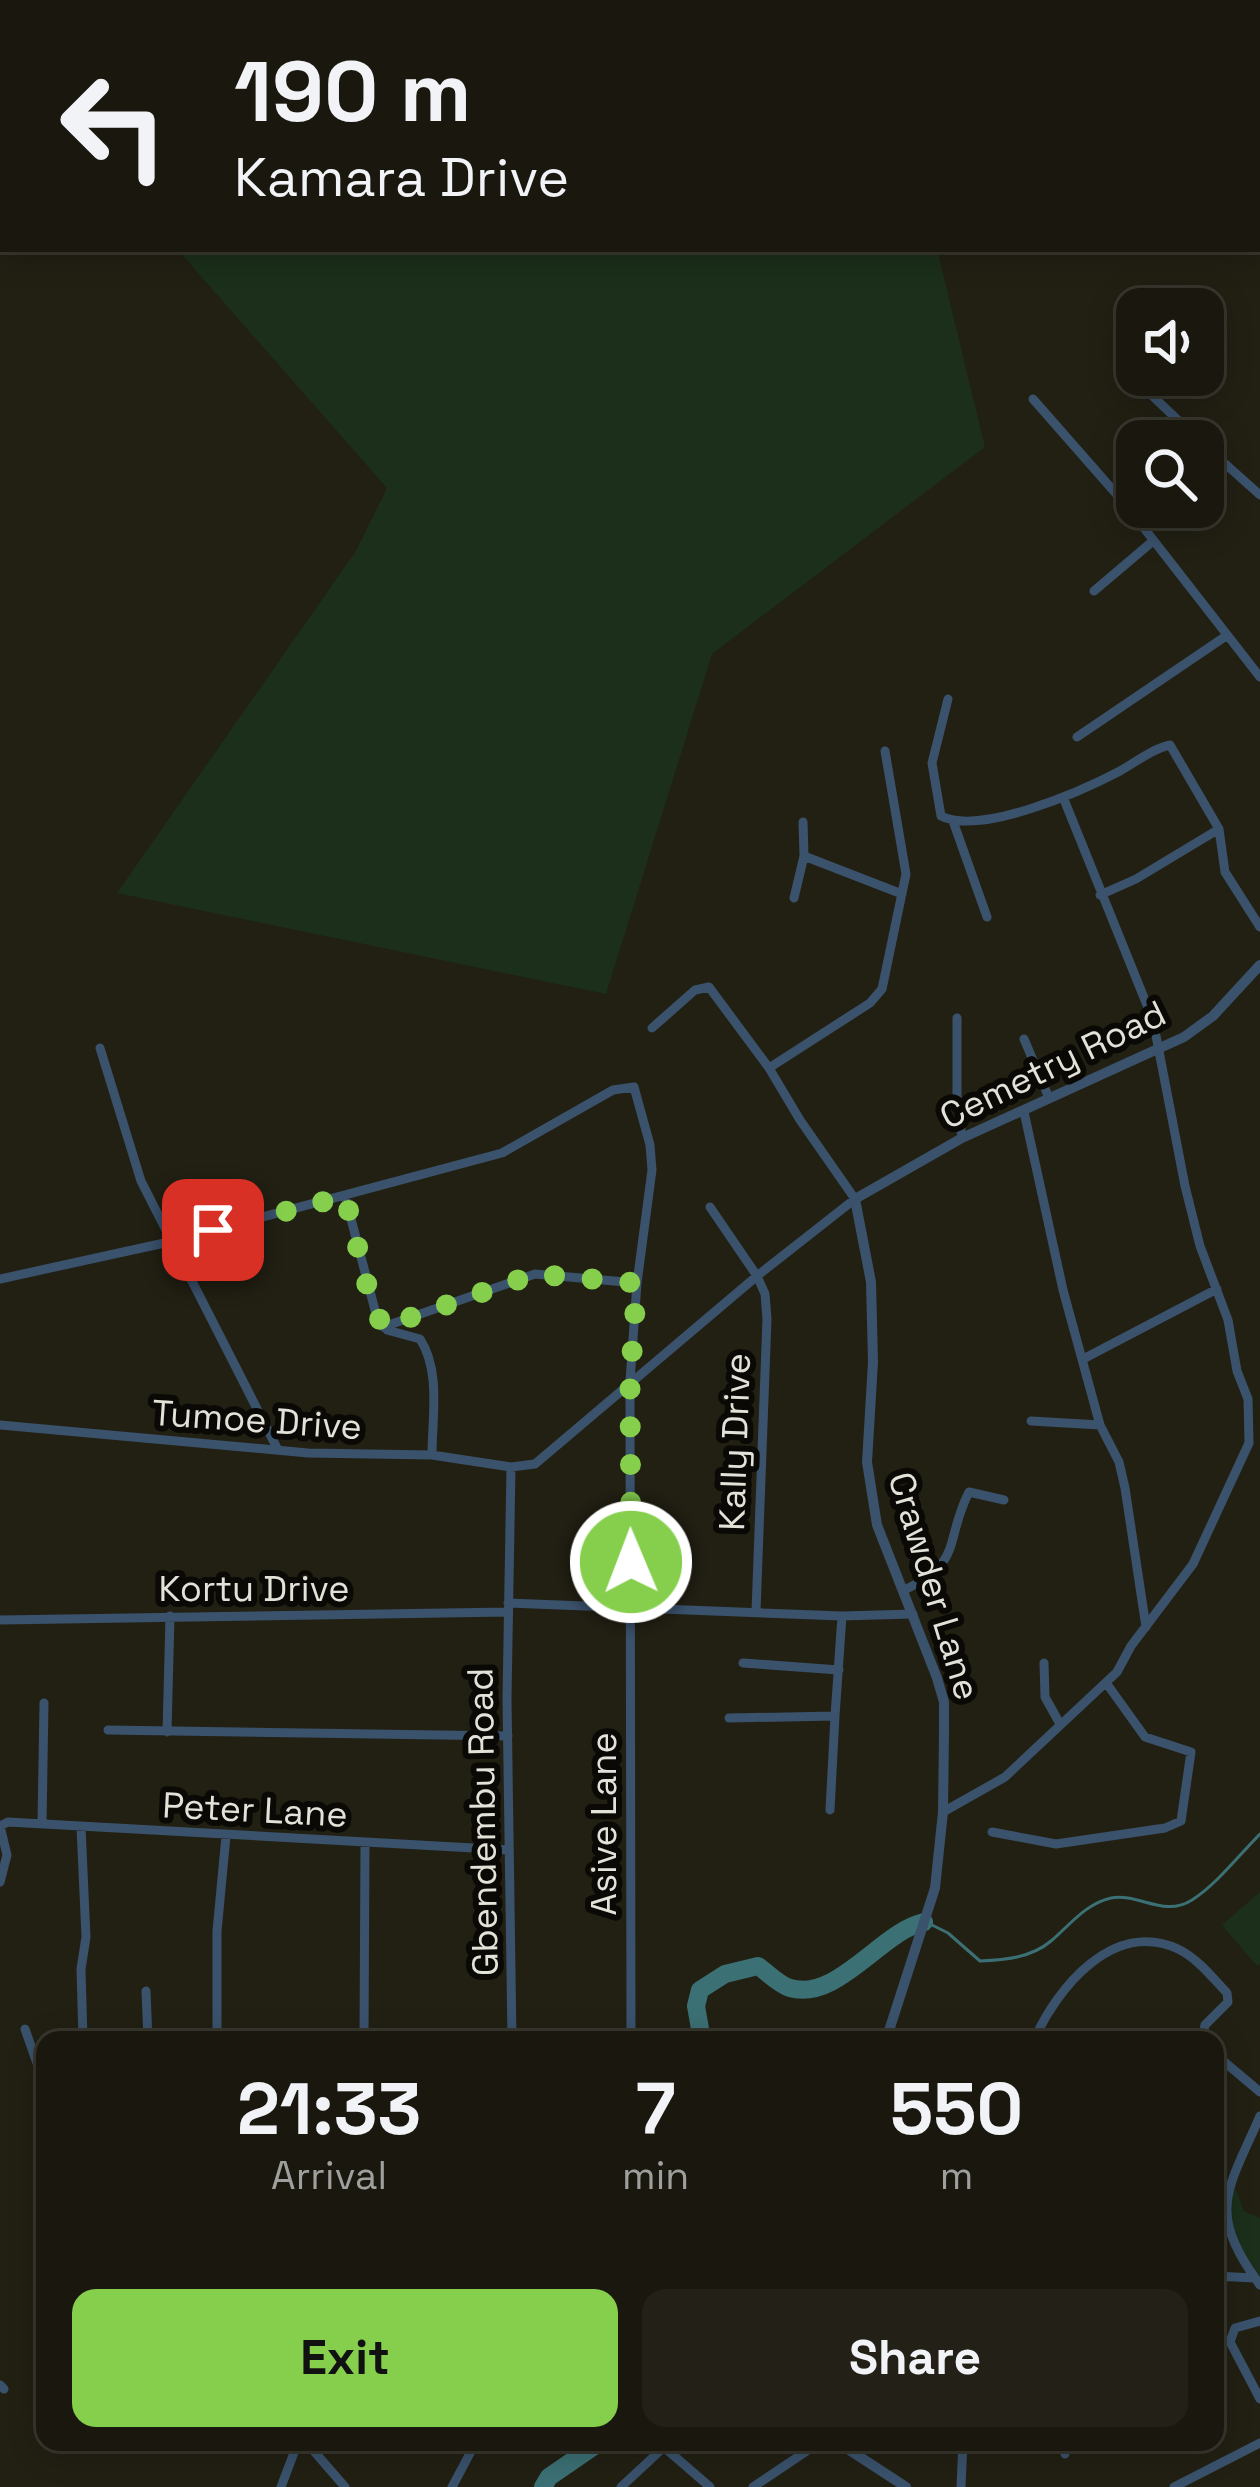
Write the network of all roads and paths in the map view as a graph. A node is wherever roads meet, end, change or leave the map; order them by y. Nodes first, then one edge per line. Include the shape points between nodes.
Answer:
1 (1152, 396) edge
2 (1033, 399) dead end
3 (1178, 420) edge
4 (1224, 463) edge
5 (1260, 495) edge
6 (1153, 541) junction
7 (1094, 592) dead end
8 (1226, 636) junction
9 (1260, 676) edge
10 (948, 699) dead end
11 (1078, 737) dead end
12 (885, 751) dead end
13 (1063, 797) junction
14 (953, 821) junction
15 (803, 822) dead end
16 (1219, 829) junction
17 (804, 856) junction
18 (902, 894) junction
19 (1100, 895) junction
20 (794, 898) dead end
21 (987, 917) dead end
22 (1260, 927) edge
23 (1260, 965) edge
24 (957, 1018) dead end
25 (652, 1028) dead end
26 (1024, 1039) dead end
27 (100, 1048) dead end
28 (1160, 1049) junction
29 (770, 1068) junction
30 (1049, 1098) junction
31 (1024, 1112) junction
32 (962, 1138) junction
33 (345, 1196) junction
34 (855, 1199) junction
35 (710, 1207) dead end
36 (169, 1242) junction
37 (757, 1276) junction
38 (0, 1279) edge
39 (637, 1283) junction
40 (1216, 1289) junction
41 (383, 1327) junction
42 (1085, 1358) junction
43 (630, 1382) junction
44 (1260, 1395) edge
45 (1248, 1399) junction
46 (1031, 1421) dead end
47 (1100, 1425) junction
48 (0, 1426) edge
49 (277, 1448) junction
50 (432, 1455) junction
51 (511, 1467) junction
52 (1004, 1500) dead end
53 (904, 1590) junction
54 (508, 1608) junction
55 (632, 1608) junction
56 (756, 1611) junction
57 (913, 1614) junction
58 (170, 1616) junction
59 (842, 1616) junction
60 (0, 1619) edge
61 (1146, 1628) junction
62 (743, 1663) dead end
63 (1044, 1663) dead end
64 (839, 1670) junction
65 (1107, 1684) junction
66 (44, 1703) dead end
67 (835, 1716) junction
68 (730, 1718) dead end
69 (1060, 1724) junction
70 (108, 1730) dead end
71 (167, 1732) junction
72 (508, 1736) junction
73 (830, 1810) dead end
74 (943, 1813) junction
75 (42, 1823) junction
76 (0, 1826) edge
77 (81, 1827) junction
78 (992, 1832) dead end
79 (226, 1836) junction
80 (365, 1842) junction
81 (509, 1850) junction
82 (0, 1882) edge
83 (146, 1990) dead end
84 (25, 2029) dead end
85 (83, 2031) edge
86 (148, 2031) edge
87 (218, 2031) edge
88 (364, 2031) edge
89 (512, 2031) edge
90 (632, 2031) edge
91 (889, 2031) edge
92 (1039, 2031) edge
93 (1204, 2031) edge
94 (36, 2060) edge
95 (1224, 2062) edge
96 (1260, 2092) edge
97 (1260, 2116) edge
98 (1224, 2277) edge
99 (1257, 2282) edge
100 (1260, 2321) edge
101 (1260, 2399) edge
102 (1260, 2443) edge
103 (298, 2451) edge
104 (311, 2451) edge
105 (471, 2451) edge
106 (654, 2451) edge
107 (667, 2451) edge
108 (807, 2451) edge
109 (851, 2451) edge
110 (962, 2451) edge
111 (280, 2487) edge
112 (345, 2487) edge
113 (452, 2487) edge
114 (621, 2487) edge
115 (710, 2487) edge
116 (753, 2487) edge
117 (906, 2487) edge
118 (961, 2487) edge
119 (1174, 2487) edge

1 - 3 street
2 - 6 street
4 - 5 street
6 - 7 street
6 - 8 street
8 - 9 street
8 - 11 street
10 - 14 street via 932,763 940,816
12 - 18 street
13 - 14 street
13 - 16 street via 1170,745
13 - 19 street
14 - 21 street
15 - 17 street
16 - 19 street
16 - 22 street via 1225,872
17 - 18 street
17 - 20 street
18 - 29 street via 882,989
19 - 28 street
23 - 28 street, Cemetry Road via 1213,1016
24 - 32 street
25 - 29 street via 695,990 710,987
26 - 30 street
27 - 36 street
28 - 30 street, Cemetry Road
28 - 40 street via 1174,1144
29 - 34 street
30 - 31 street, Cemetry Road
31 - 32 street, Cemetry Road
31 - 42 street
32 - 34 street, Cemetry Road
33 - 36 street
33 - 39 street, Asive Lane via 502,1154 613,1090 634,1087 652,1170
33 - 41 street
34 - 37 street
34 - 53 street, Crawder Lane via 874,1318 866,1462 877,1525
35 - 37 street
36 - 38 street
36 - 49 street
37 - 43 street
37 - 56 street, Kally Drive via 767,1319
39 - 41 street via 535,1274
39 - 43 street, Asive Lane
40 - 42 street
40 - 45 street
41 - 50 street via 420,1339 429,1352
42 - 47 street
43 - 51 street via 544,1457
43 - 55 street, Asive Lane
44 - 45 street
45 - 61 street via 1249,1444 1240,1470 1193,1564
46 - 47 street
47 - 61 street via 1126,1488
48 - 49 street, Tumoe Drive
49 - 50 street, Tumoe Drive
50 - 51 street, Tumoe Drive
51 - 54 street, Gbendembu Road
52 - 53 street via 969,1492 942,1566
53 - 57 street, Crawder Lane
54 - 55 street, Kortu Drive
54 - 58 street, Kortu Drive
54 - 72 street, Gbendembu Road
55 - 56 street, Kortu Drive
55 - 90 street, Asive Lane
56 - 59 street, Kortu Drive
57 - 59 street, Kortu Drive
57 - 74 street, Crawder Lane via 944,1702
58 - 60 street, Kortu Drive
58 - 71 street
59 - 64 street
61 - 65 street
62 - 64 street
63 - 69 street via 1046,1697
64 - 67 street
65 - 69 street
65 - 78 street via 1145,1736 1191,1751 1181,1821 1056,1844
66 - 75 street
67 - 68 street
67 - 73 street
69 - 74 street via 1005,1778
70 - 71 street
71 - 72 street
72 - 81 street, Gbendembu Road
74 - 91 street, Crawder Lane via 935,1888
75 - 76 street, Peter Lane
75 - 77 street, Peter Lane
76 - 82 street via 7,1856
77 - 79 street, Peter Lane
77 - 85 street
79 - 80 street, Peter Lane
79 - 87 street
80 - 81 street, Peter Lane
80 - 88 street
81 - 89 street, Gbendembu Road
83 - 86 street
84 - 94 street
92 - 93 street via 1077,1974 1112,1951 1156,1941 1181,1950 1227,1993
95 - 96 street
97 - 99 street via 1224,2206
98 - 99 street
100 - 101 street via 1235,2328 1230,2342
102 - 119 street
103 - 111 street
104 - 112 street
105 - 113 street
106 - 114 street
107 - 115 street
108 - 116 street
109 - 117 street
110 - 118 street

